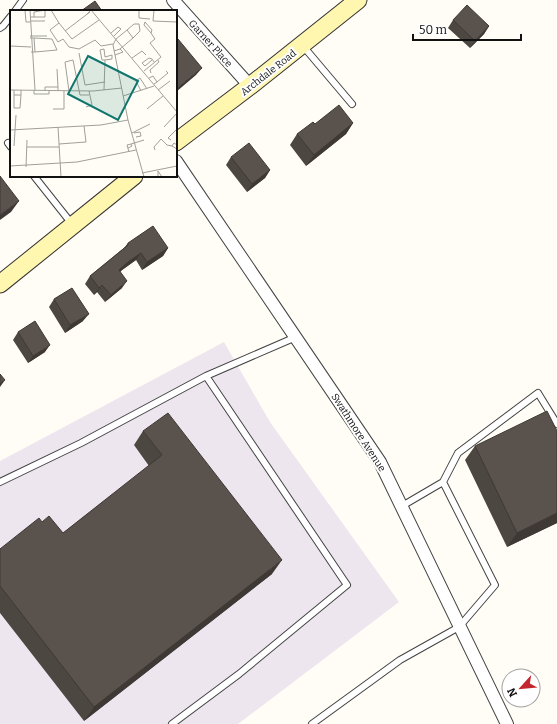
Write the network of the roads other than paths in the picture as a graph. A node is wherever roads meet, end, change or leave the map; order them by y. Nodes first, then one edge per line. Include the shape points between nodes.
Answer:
1 (23, 0) edge
2 (173, 0) edge
3 (358, 0) edge
4 (16, 10) edge
5 (10, 17) edge
6 (0, 28) edge
7 (302, 44) junction
8 (250, 86) junction
9 (352, 104) dead end
10 (177, 141) edge
11 (177, 162) edge
12 (35, 177) edge
13 (133, 177) edge
14 (74, 225) junction
15 (0, 284) edge
16 (296, 337) junction
17 (206, 376) junction
18 (557, 424) edge
19 (0, 482) edge
20 (443, 482) junction
21 (402, 506) junction
22 (459, 627) junction
23 (172, 724) edge
24 (312, 724) edge
25 (506, 724) edge

1 - 4 lane
2 - 8 street, Garner Place
3 - 7 main road, Archdale Road
5 - 6 lane
7 - 8 main road, Archdale Road
7 - 9 lane
8 - 10 main road, Archdale Road
11 - 16 street, Swathmore Avenue
12 - 14 lane
13 - 14 main road
14 - 15 main road
16 - 17 lane
16 - 21 street, Swathmore Avenue via 380,462
17 - 19 lane via 80,444
17 - 23 lane via 347,584 239,674
18 - 20 lane via 538,393 458,453
20 - 21 lane
20 - 22 lane via 495,586
21 - 22 street, Swathmore Avenue
22 - 24 lane via 400,660
22 - 25 street, Swathmore Avenue

